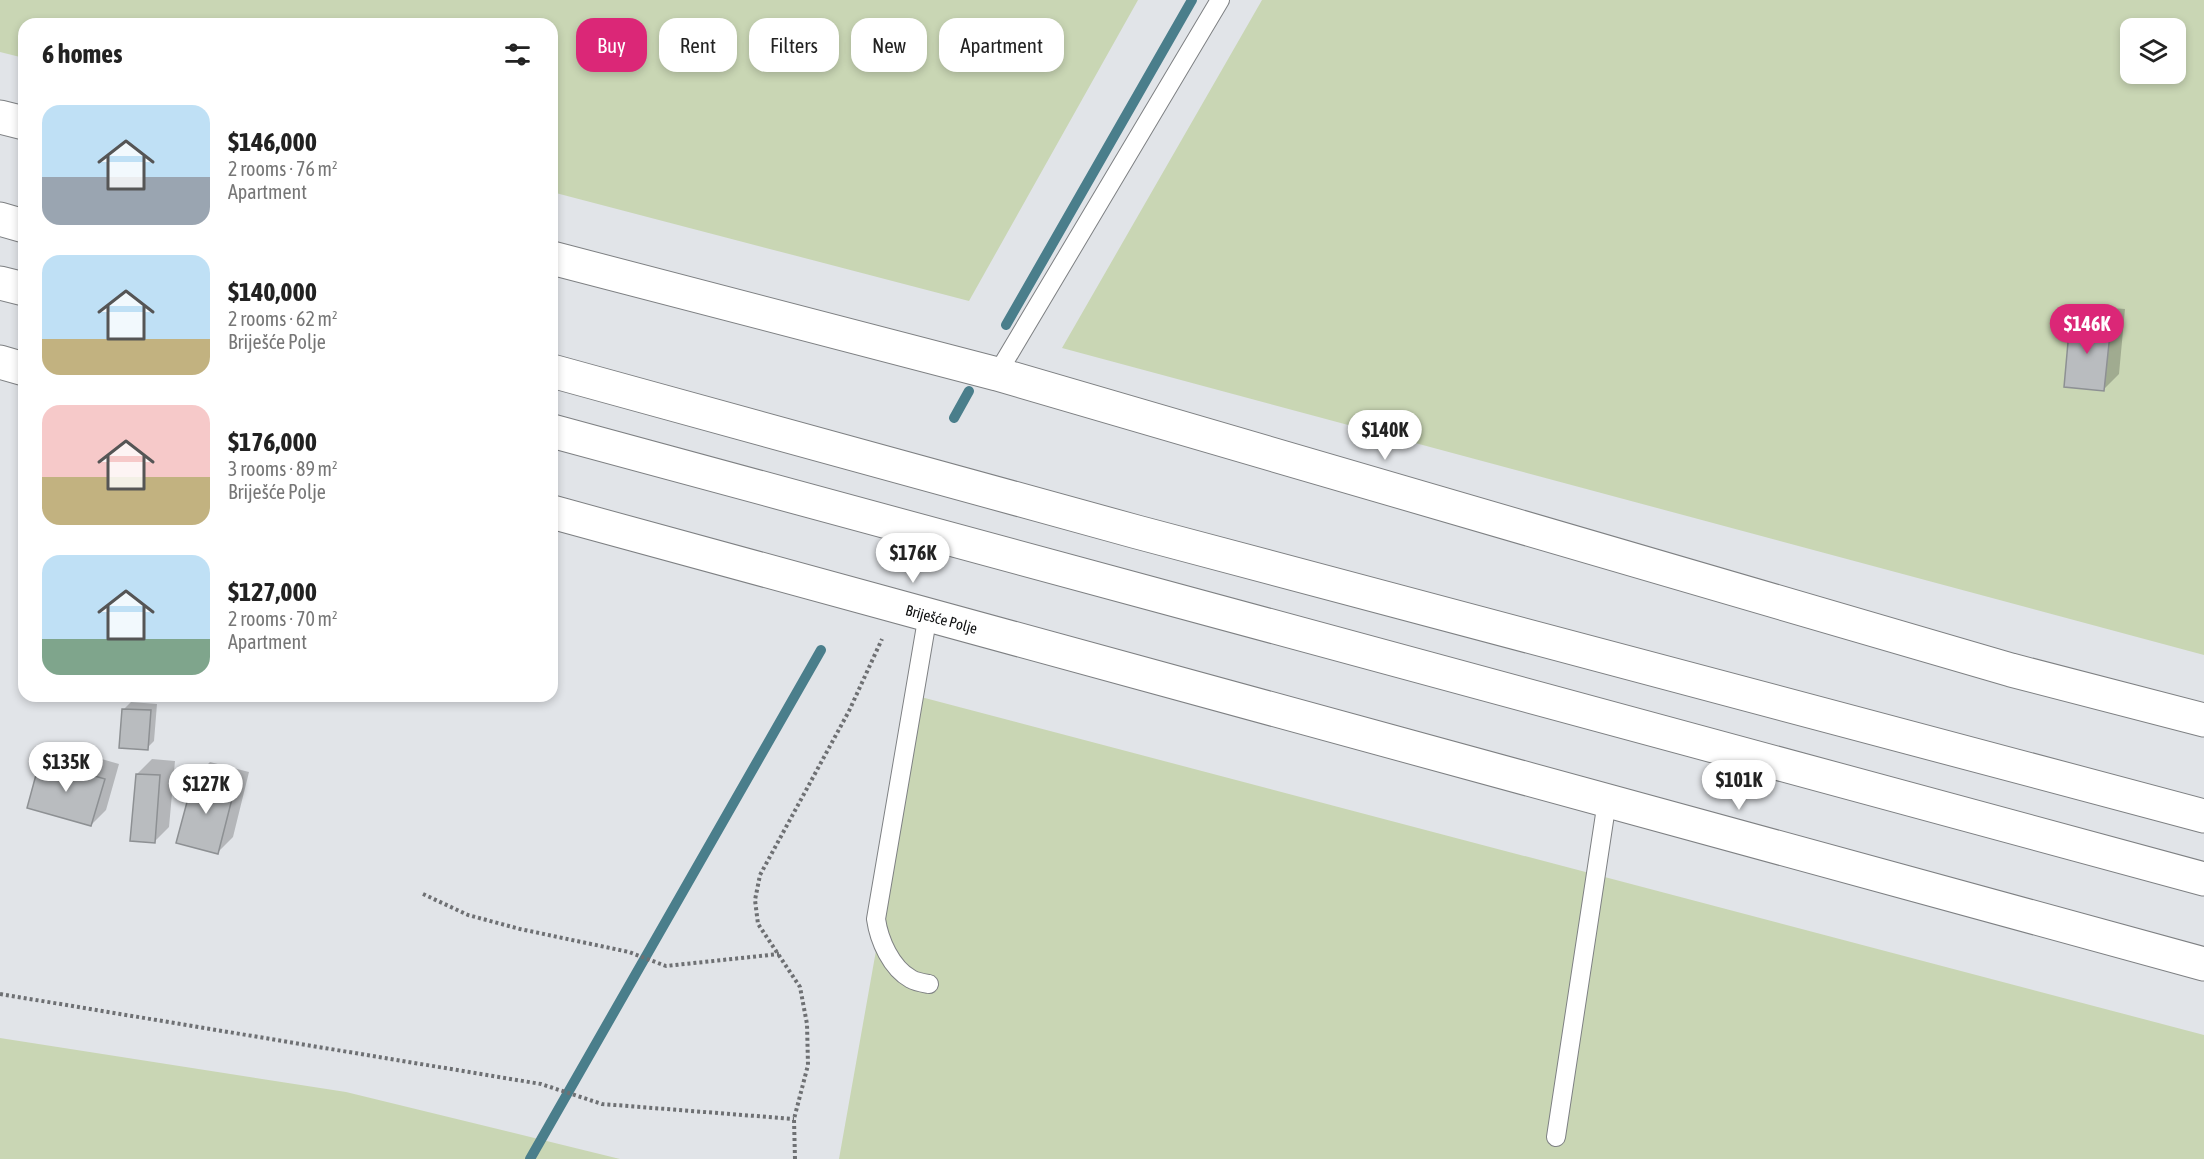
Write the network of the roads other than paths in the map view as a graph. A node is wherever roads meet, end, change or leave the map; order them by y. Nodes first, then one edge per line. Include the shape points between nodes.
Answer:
1 (1220, 0) edge
2 (0, 117) edge
3 (18, 122) edge
4 (0, 219) edge
5 (18, 224) edge
6 (558, 260) edge
7 (0, 282) edge
8 (18, 287) edge
9 (0, 362) edge
10 (18, 367) edge
11 (558, 373) edge
12 (997, 374) junction
13 (558, 433) edge
14 (558, 514) edge
15 (928, 614) junction
16 (2204, 720) edge
17 (1607, 801) junction
18 (2204, 816) edge
19 (2204, 879) edge
20 (2204, 964) edge
21 (929, 984) dead end
22 (1556, 1137) dead end

1 - 12 lane
2 - 3 main road
4 - 5 main road
6 - 12 main road
7 - 8 main road
9 - 10 main road
11 - 18 main road via 1149,535
12 - 16 main road via 1988,663
13 - 19 main road
14 - 15 main road, Briješće Polje
15 - 17 main road, Briješće Polje
15 - 21 lane via 876,919 882,941 900,970 911,979
17 - 20 main road, Briješće Polje
17 - 22 lane

